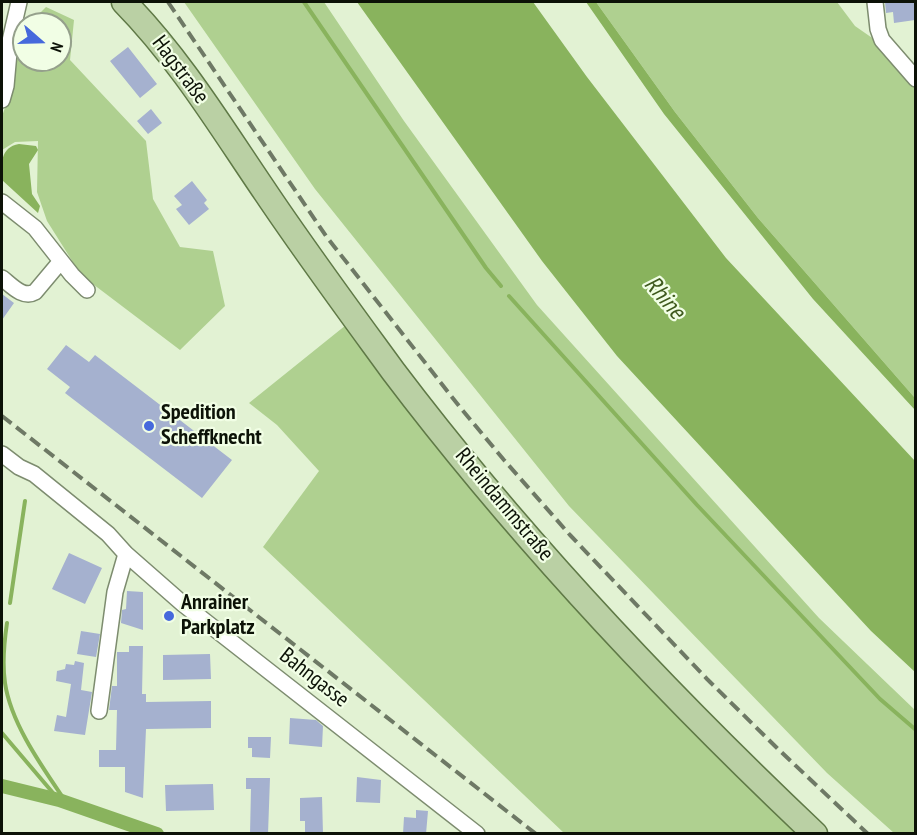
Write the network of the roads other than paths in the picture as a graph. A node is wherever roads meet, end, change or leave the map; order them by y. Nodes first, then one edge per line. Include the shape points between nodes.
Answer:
1 (123, 2) edge
2 (875, 2) edge
3 (12, 33) edge
4 (915, 79) edge
5 (2, 100) edge
6 (233, 143) joint
7 (2, 201) edge
8 (61, 261) junction
9 (2, 278) edge
10 (87, 290) dead end
11 (2, 454) edge
12 (126, 554) junction
13 (99, 711) dead end
14 (477, 834) edge
15 (815, 834) edge

1 - 6 main road, Hagstraße via 160,41
2 - 4 street via 882,40
3 - 5 street
6 - 15 main road, Rheindammstraße via 388,363 492,493 595,612
7 - 8 street via 35,228
8 - 9 street via 30,295
8 - 10 street
11 - 12 street, Bahngasse via 34,474 108,534
12 - 13 street via 115,592
12 - 14 street, Bahngasse via 183,604

